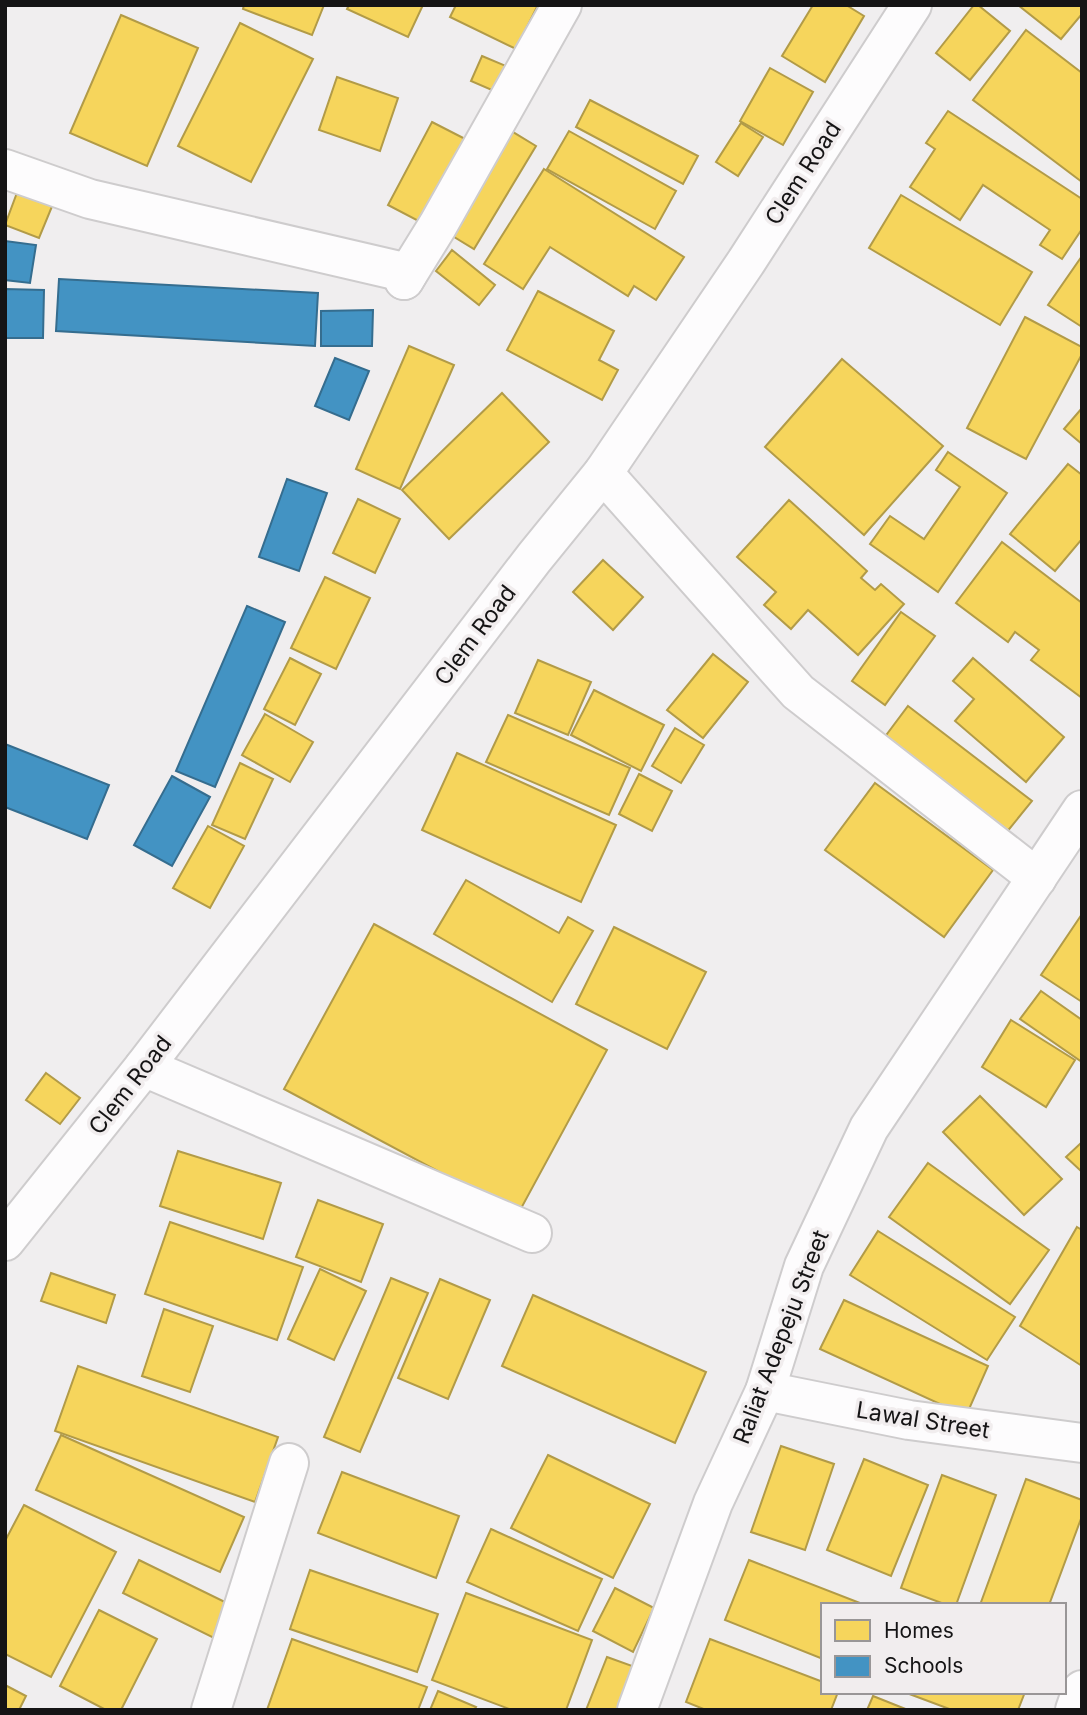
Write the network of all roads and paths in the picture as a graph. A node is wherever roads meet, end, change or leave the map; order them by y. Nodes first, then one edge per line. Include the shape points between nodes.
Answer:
1 (562, 5) edge
2 (912, 5) edge
3 (5, 169) edge
4 (603, 473) junction
5 (1082, 810) edge
6 (1037, 878) junction
7 (144, 1067) junction
8 (531, 1233) dead end
9 (5, 1241) edge
10 (765, 1391) junction
11 (1082, 1443) edge
12 (289, 1463) dead end
13 (1082, 1690) edge
14 (211, 1710) edge
15 (637, 1710) edge
16 (1075, 1710) edge

1 - 3 street via 404,280 408,273 90,200
2 - 4 street, Clem Road
4 - 6 street via 798,692
4 - 7 street, Clem Road
5 - 6 street, Raliat Adepeju Street
6 - 10 street, Raliat Adepeju Street via 869,1128 804,1266
7 - 8 street
7 - 9 street, Clem Road
10 - 11 street, Lawal Street via 909,1420
10 - 15 street, Raliat Adepeju Street via 713,1503
12 - 14 street
13 - 16 street

